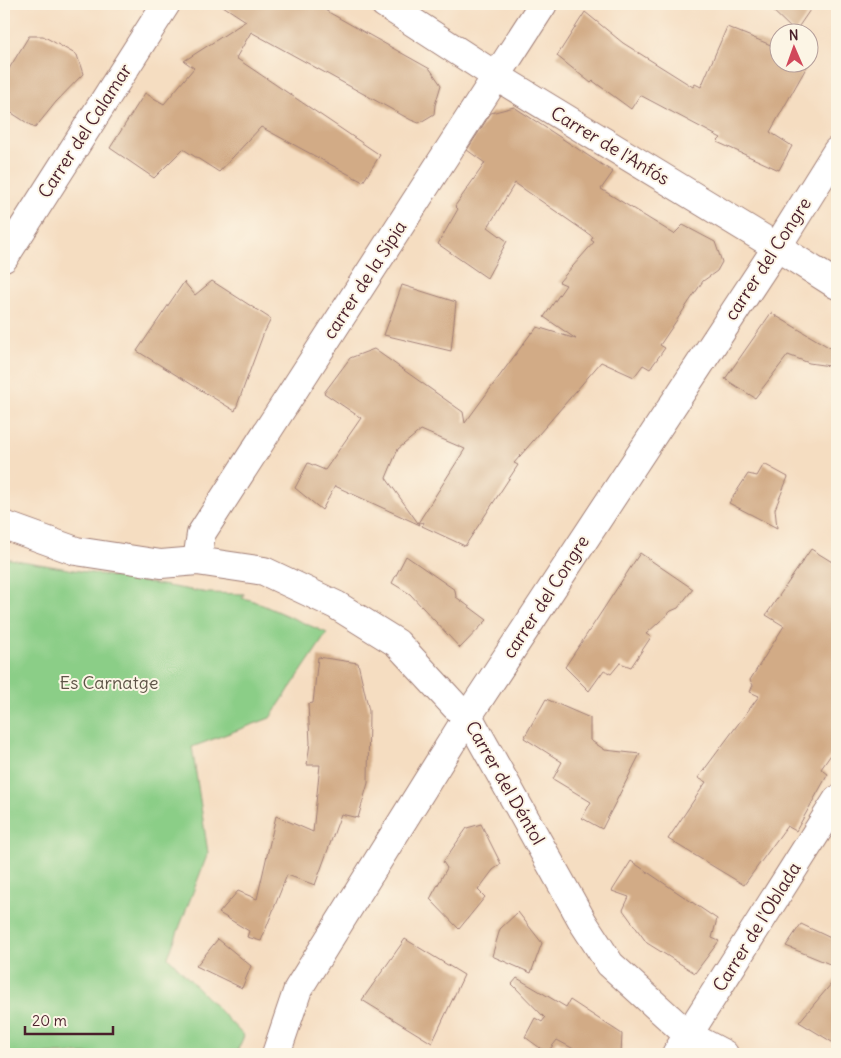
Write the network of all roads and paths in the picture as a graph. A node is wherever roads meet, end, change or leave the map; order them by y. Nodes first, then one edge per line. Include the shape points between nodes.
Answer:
1 (166, 4) edge
2 (385, 4) edge
3 (543, 4) edge
4 (496, 76) junction
5 (837, 152) edge
6 (777, 247) junction
7 (4, 258) edge
8 (837, 285) edge
9 (4, 525) edge
10 (197, 561) junction
11 (468, 716) junction
12 (837, 800) edge
13 (682, 1044) edge
14 (276, 1054) edge
15 (724, 1054) edge

1 - 7 street, Carrer del Calamar
2 - 4 street, Carrer de l'Anfós
3 - 4 street, carrer de la Sípia
4 - 6 street, Carrer de l'Anfós
4 - 10 street, carrer de la Sípia via 201,534
5 - 6 street, carrer del Congre
6 - 8 street, Carrer de l'Anfós
6 - 11 street, carrer del Congre
9 - 10 street, Carrer del Déntol via 76,551 161,564
10 - 11 street, Carrer del Déntol via 264,571 336,605 396,643
11 - 13 street, Carrer del Déntol via 584,924 610,964
11 - 14 street, carrer del Congre via 298,989
12 - 13 street, Carrer de l'Oblada
13 - 15 street, Carrer del Déntol

